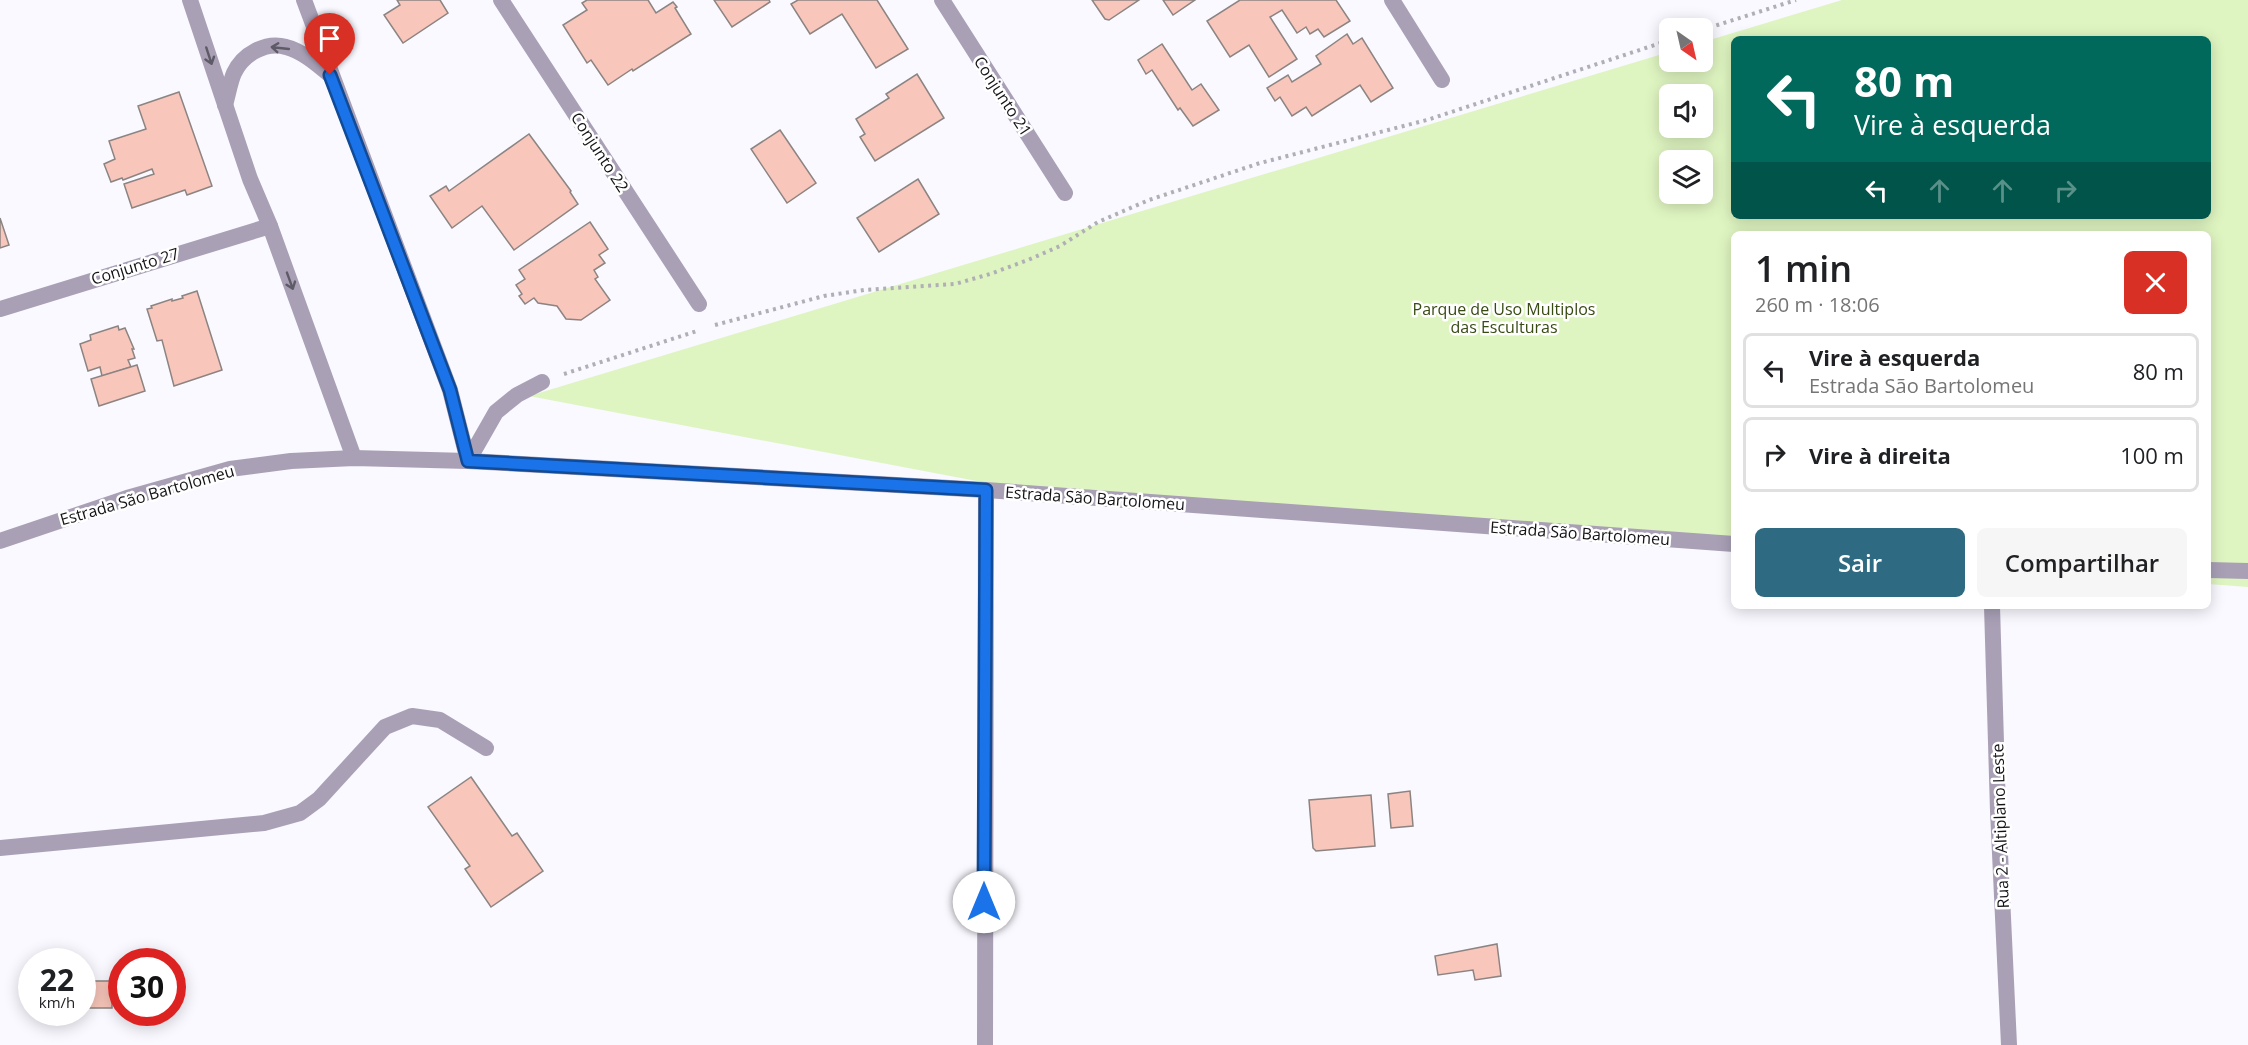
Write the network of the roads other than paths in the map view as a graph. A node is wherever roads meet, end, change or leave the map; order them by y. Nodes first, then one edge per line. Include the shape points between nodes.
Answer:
1 (190, 0) edge
2 (304, 0) edge
3 (501, 0) edge
4 (942, 0) edge
5 (1392, 0) edge
6 (330, 75) junction
7 (1442, 80) dead end
8 (225, 105) junction
9 (1065, 193) dead end
10 (270, 226) junction
11 (699, 304) dead end
12 (0, 309) edge
13 (542, 382) road end
14 (354, 458) junction
15 (468, 461) junction
16 (986, 490) junction
17 (0, 541) edge
18 (1731, 544) edge
19 (2211, 570) edge
20 (2248, 571) edge
21 (1992, 609) edge
22 (486, 748) dead end
23 (0, 848) edge
24 (985, 1045) edge
25 (2009, 1045) edge

1 -> 8 street
2 - 6 street
3 - 11 street, Conjunto 22
4 - 9 street, Conjunto 21
5 - 7 street
6 -> 8 street via 285,46 261,47 234,72
6 - 15 street via 450,390
8 - 10 street
10 - 12 street, Conjunto 27
10 -> 14 street
13 - 15 street via 496,412
14 - 15 street, Estrada São Bartolomeu
14 - 17 street, Estrada São Bartolomeu via 230,469 127,498
15 - 16 street, Estrada São Bartolomeu
16 - 18 street, Estrada São Bartolomeu
16 - 24 street
19 - 20 street
21 - 25 street, Rua 2 - Altiplano Leste
22 - 23 street via 440,720 412,716 385,727 319,799 300,813 264,823

